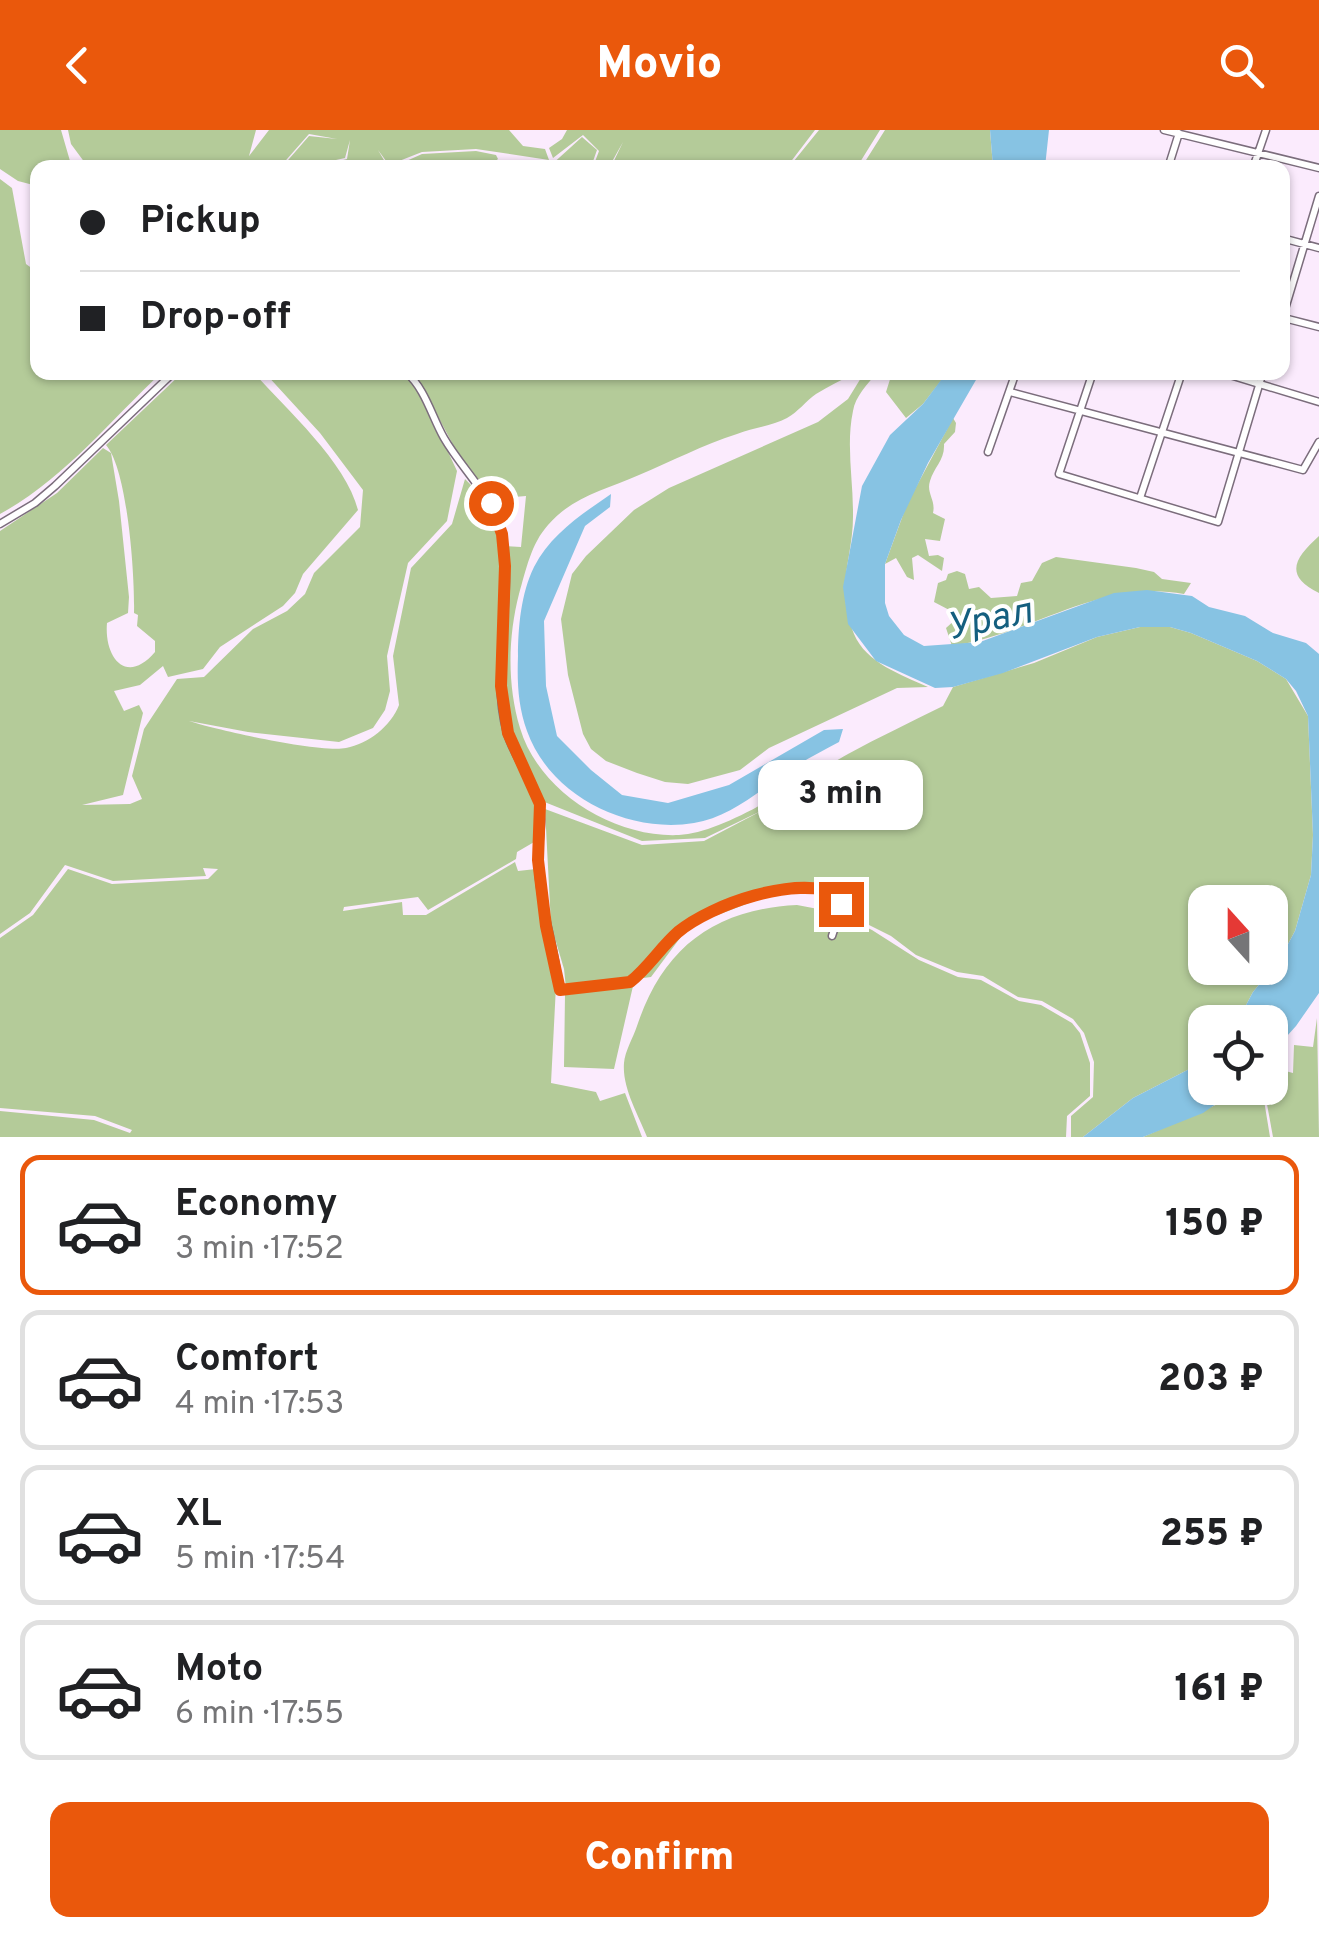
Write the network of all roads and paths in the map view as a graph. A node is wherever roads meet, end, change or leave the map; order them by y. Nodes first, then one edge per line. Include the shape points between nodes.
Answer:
1 (1164, 130) edge
2 (1266, 130) edge
3 (1179, 133) junction
4 (1259, 152) junction
5 (1171, 160) edge
6 (1256, 160) edge
7 (1289, 160) edge
8 (1290, 160) edge
9 (1319, 168) edge
10 (1319, 196) edge
11 (1290, 240) edge
12 (1302, 243) junction
13 (1319, 248) edge
14 (1290, 290) edge
15 (1290, 320) edge
16 (1319, 327) edge
17 (166, 380) edge
18 (413, 380) edge
19 (1014, 380) edge
20 (1090, 380) edge
21 (1179, 380) edge
22 (1242, 380) edge
23 (1260, 380) edge
24 (1258, 386) junction
25 (1010, 392) junction
26 (1319, 402) edge
27 (1079, 410) junction
28 (1160, 431) junction
29 (1319, 442) edge
30 (988, 452) dead end
31 (1239, 452) junction
32 (1140, 498) junction
33 (0, 524) edge
34 (832, 936) dead end

1 - 3 street
2 - 4 street
3 - 4 street
3 - 5 street
4 - 6 street
4 - 7 street
8 - 9 street
10 - 12 street
11 - 12 street
12 - 13 street
12 - 14 street
15 - 16 street
17 - 33 street via 36,503
18 - 34 street via 491,503 502,534 501,686 508,733 540,804 538,860 560,990 630,982 693,921 769,893 825,888 838,894
19 - 25 street
20 - 27 street
21 - 28 street
22 - 24 street
23 - 24 street
24 - 26 street
24 - 31 street
25 - 27 street
25 - 30 street
27 - 28 street
27 - 32 street via 1059,474
28 - 31 street
28 - 32 street
29 - 31 street via 1302,470
31 - 32 street via 1218,522

